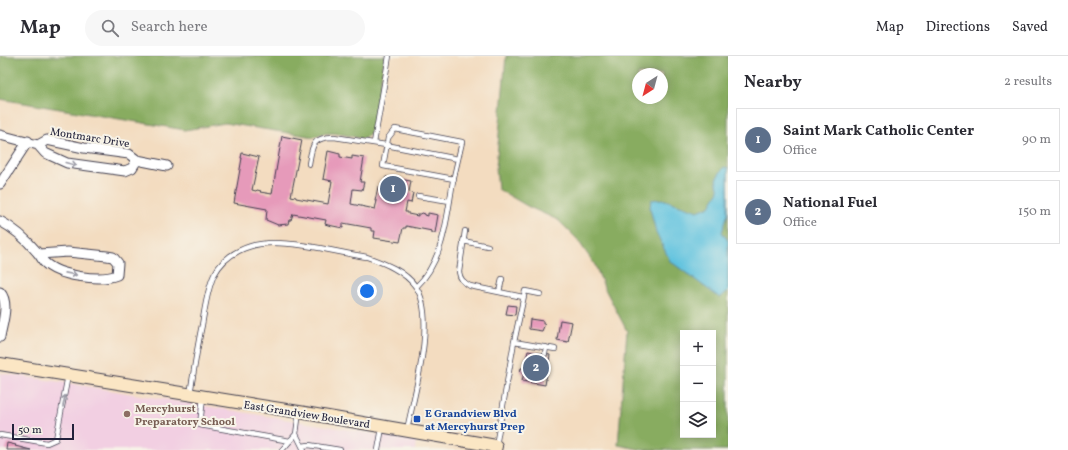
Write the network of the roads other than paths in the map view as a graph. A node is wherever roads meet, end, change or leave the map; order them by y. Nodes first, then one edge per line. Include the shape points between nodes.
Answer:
1 (389, 56) edge
2 (0, 135) edge
3 (28, 141) junction
4 (374, 143) junction
5 (38, 145) junction
6 (386, 145) junction
7 (137, 160) junction
8 (458, 160) junction
9 (309, 164) dead end
10 (167, 166) dead end
11 (454, 179) junction
12 (0, 184) edge
13 (418, 196) dead end
14 (450, 202) junction
15 (0, 221) edge
16 (465, 230) dead end
17 (462, 241) junction
18 (488, 246) dead end
19 (39, 254) junction
20 (502, 279) dead end
21 (416, 287) junction
22 (0, 292) edge
23 (499, 292) junction
24 (540, 294) dead end
25 (523, 297) junction
26 (0, 337) edge
27 (514, 342) junction
28 (546, 347) junction
29 (555, 349) dead end
30 (545, 354) dead end
31 (0, 364) edge
32 (68, 374) junction
33 (190, 394) junction
34 (203, 397) junction
35 (299, 412) junction
36 (383, 426) junction
37 (407, 430) junction
38 (296, 434) junction
39 (0, 435) edge
40 (290, 441) junction
41 (303, 448) edge
42 (495, 448) edge
43 (282, 450) edge
44 (340, 450) edge
45 (378, 450) edge

1 - 4 lane
2 - 3 street, Montmarc Drive
3 - 5 street, Montmarc Drive
3 - 12 street
4 - 6 lane
4 - 9 lane via 325,137 315,142
5 - 7 street, Montmarc Drive via 47,140 129,154
5 -> 7 street, Montmarc Drive via 45,153 80,166 125,171 132,168
6 - 8 lane
6 - 8 lane via 395,129 462,142
6 - 11 lane via 383,166
7 - 10 street, Montmarc Drive
8 - 11 lane
11 - 14 lane
13 - 14 lane
14 - 21 lane via 436,257 424,280
15 - 19 street via 17,232
16 - 17 lane
17 - 18 lane
17 - 23 lane via 458,272 460,278 470,286
19 -> 19 street via 45,263 66,274 100,279 111,278 117,275 119,270 118,263 113,257 68,252
20 - 23 lane
21 - 33 lane via 395,269 366,257 278,243 259,244 240,250 220,266 210,284
21 - 37 lane via 423,306 425,333
22 - 26 street via 5,304
23 - 25 lane
24 - 25 lane via 525,291
25 - 27 lane
27 - 28 lane
27 - 42 lane
28 - 29 lane
28 - 30 lane
31 - 32 street, East Grandview Boulevard
32 - 33 street, East Grandview Boulevard
39 -> 32 lane via 47,443 56,439
33 - 34 street, East Grandview Boulevard
34 - 35 street, East Grandview Boulevard
34 - 40 lane via 200,425
35 - 36 street, East Grandview Boulevard
35 - 38 lane
36 - 37 street, East Grandview Boulevard
36 - 45 lane
37 - 42 street, East Grandview Boulevard
38 - 40 lane
38 - 41 lane
40 - 43 lane
41 - 44 lane via 309,445

